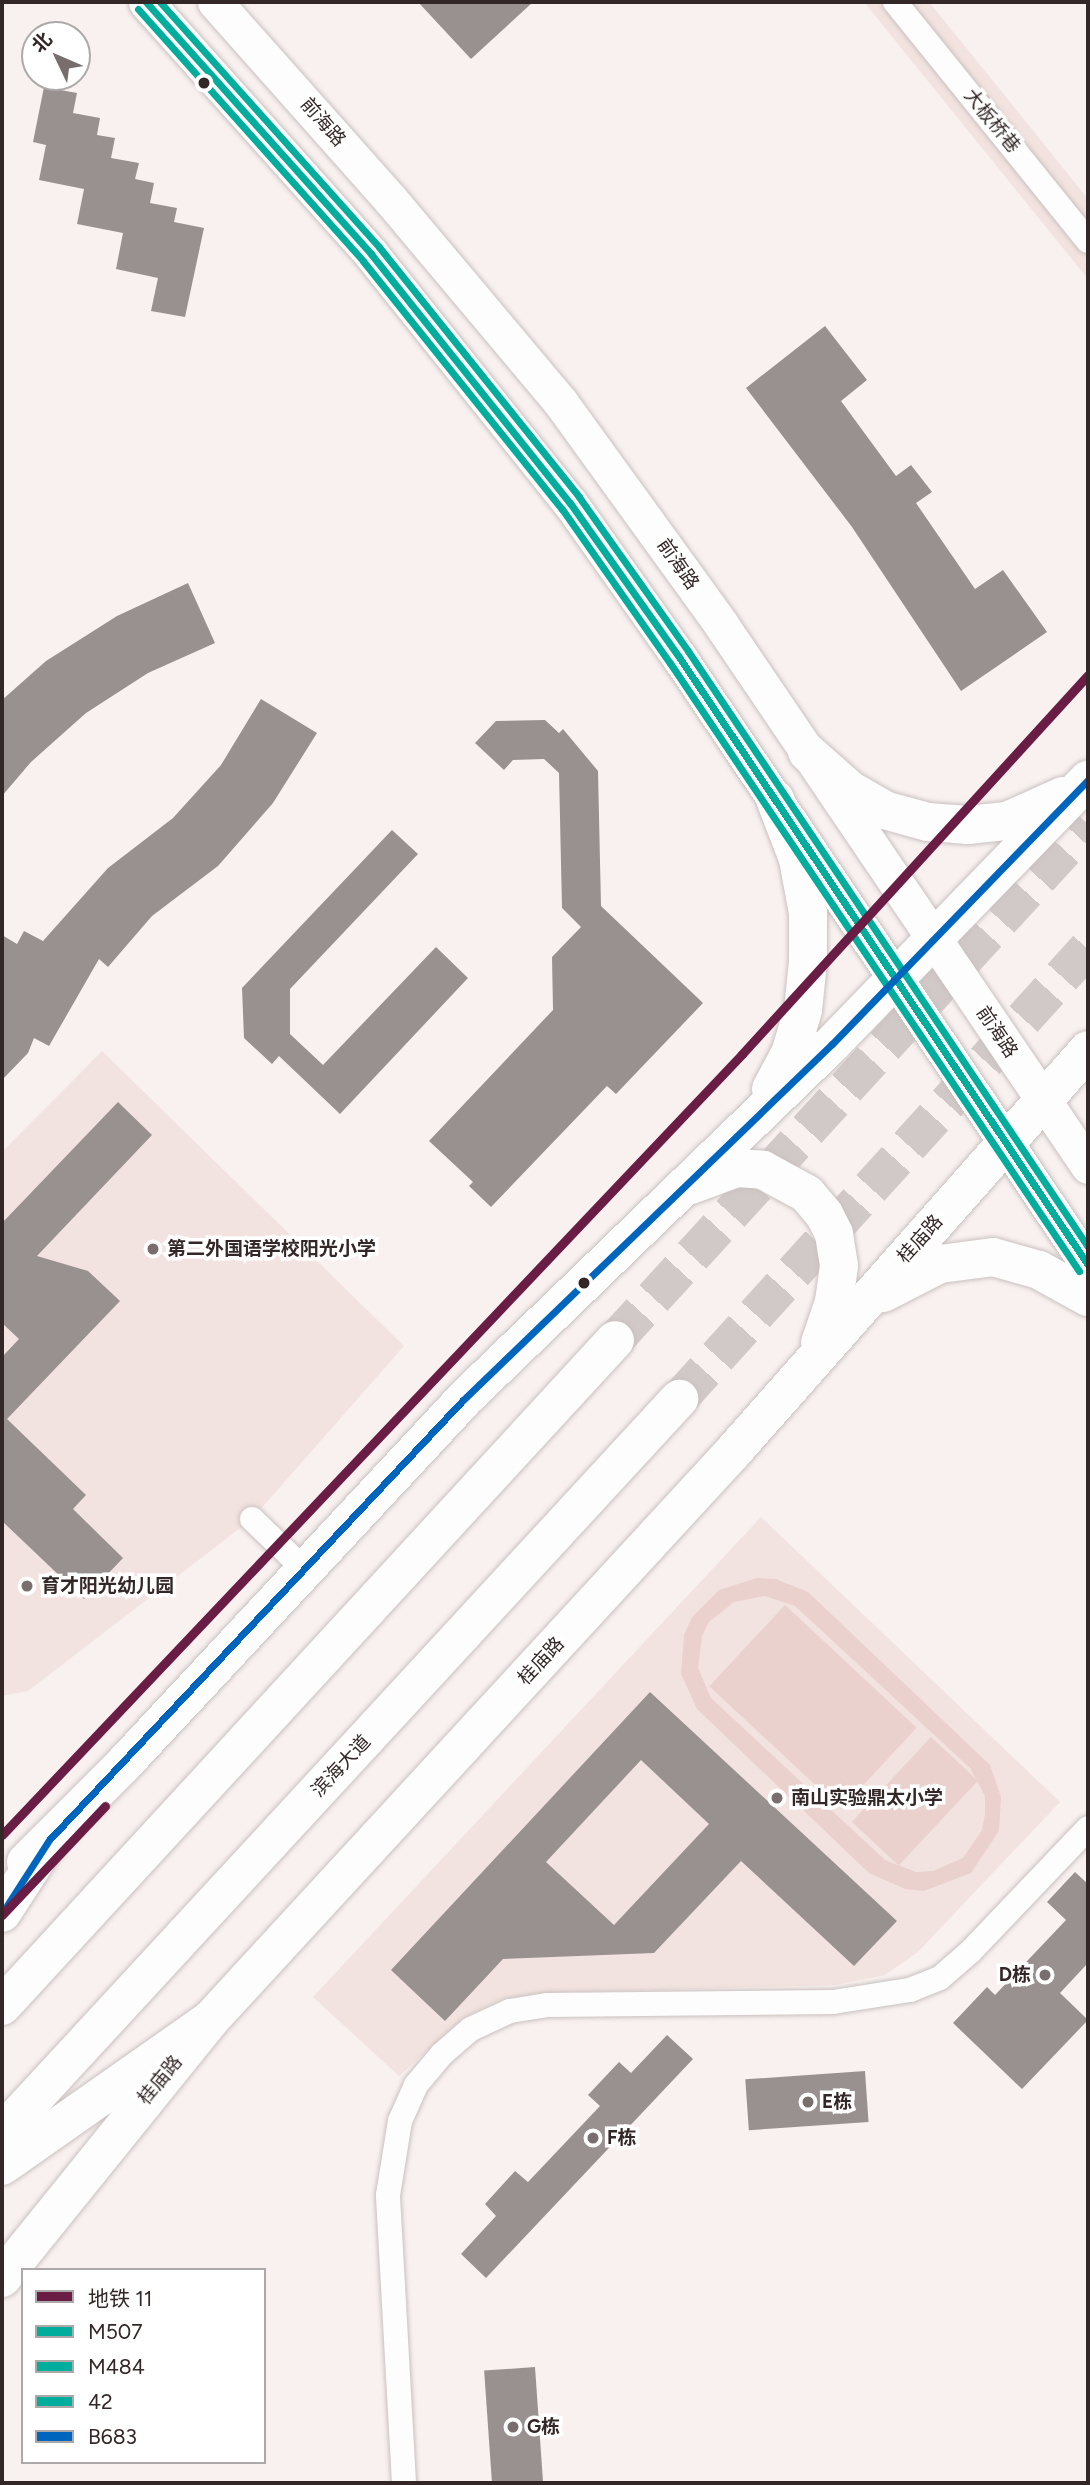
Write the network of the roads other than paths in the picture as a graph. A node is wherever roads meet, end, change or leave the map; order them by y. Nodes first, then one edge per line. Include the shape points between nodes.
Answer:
1 (146, 2) edge
2 (215, 2) edge
3 (895, 2) edge
4 (1088, 241) edge
5 (807, 752) junction
6 (1088, 780) edge
7 (775, 799) junction
8 (934, 939) junction
9 (895, 979) junction
10 (1088, 1050) edge
11 (1044, 1101) junction
12 (738, 1133) junction
13 (1006, 1145) junction
14 (1088, 1166) edge
15 (667, 1201) junction
16 (1088, 1265) edge
17 (1088, 1297) edge
18 (845, 1322) junction
19 (615, 1340) tunnel mouth
20 (816, 1355) junction
21 (679, 1399) tunnel mouth
22 (252, 1520) dead end
23 (305, 1570) junction
24 (1088, 1828) edge
25 (49, 1840) junction
26 (2, 1884) edge
27 (2, 1913) edge
28 (2, 2006) edge
29 (210, 2020) junction
30 (2, 2133) edge
31 (2, 2166) edge
32 (2, 2278) edge
33 (404, 2483) edge

1 - 7 main road via 371,254 466,370 570,503
2 - 5 main road, 前海路 via 390,198 561,403
3 - 4 street, 大板桥巷
5 - 6 main road via 850,790 884,810 928,822 968,825 1007,821 1051,804
5 - 8 main road, 前海路
6 - 8 main road
7 - 9 main road
7 - 12 main road via 798,859 808,913 803,1010 789,1054 770,1090
8 - 9 main road
8 - 11 main road, 前海路
9 - 12 main road
9 - 13 main road
10 - 11 main road, 桂庙路
11 - 13 main road, 桂庙路
11 - 14 main road, 前海路
12 - 15 main road
13 - 16 main road
13 - 18 main road, 桂庙路
15 - 20 main road via 704,1177 737,1168 763,1170 807,1194 834,1234 839,1266 834,1302
15 - 23 main road via 462,1401
17 - 18 main road via 1039,1270 993,1257 972,1257 911,1276
18 - 20 main road, 桂庙路
19 - 28 main road
20 - 29 main road, 桂庙路 via 733,1452
21 - 30 main road, 滨海大道
22 - 23 street
23 - 25 main road
24 - 33 street via 970,1952 940,1978 910,1990 833,2002 547,2005 510,2011 481,2025 442,2054 416,2085 400,2121 388,2196
25 - 26 main road
25 - 27 main road
29 - 31 main road
29 - 32 main road, 桂庙路

